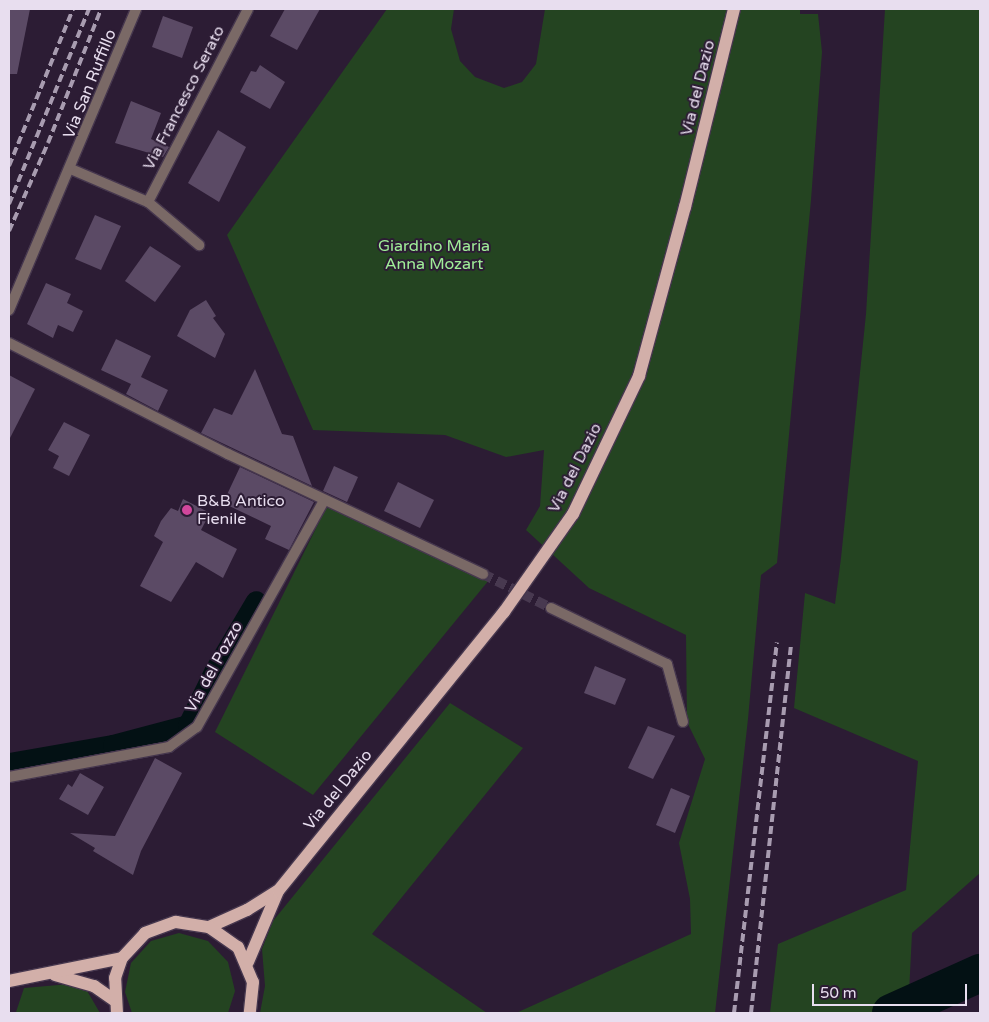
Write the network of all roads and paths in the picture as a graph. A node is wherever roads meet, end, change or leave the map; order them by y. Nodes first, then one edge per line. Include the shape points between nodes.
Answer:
1 (136, 9) edge
2 (248, 9) edge
3 (734, 9) edge
4 (71, 169) junction
5 (148, 202) junction
6 (199, 245) dead end
7 (9, 310) edge
8 (9, 343) edge
9 (324, 501) junction
10 (483, 574) tunnel mouth
11 (551, 608) tunnel mouth
12 (683, 722) dead end
13 (9, 777) edge
14 (278, 891) junction
15 (209, 926) junction
16 (122, 958) junction
17 (248, 962) junction
18 (52, 974) junction
19 (9, 982) edge
20 (114, 1000) junction
21 (117, 1013) edge
22 (250, 1013) edge

1 - 4 street, Via San Ruffillo
2 - 5 street, Via Francesco Serato
3 - 14 main road, Via del Dazio via 685,207 638,376 573,514 504,612
4 - 5 street
4 - 7 street, Via San Ruffillo
5 - 6 street
8 - 9 street
9 - 10 street
9 - 13 street, Via del Pozzo via 197,727 169,747
11 - 12 street via 667,664
14 - 15 main road, Via del Dazio via 247,910
14 - 17 main road, Via del Dazio
15 - 16 main road, Via del Dazio via 193,922 160,926 145,934
15 - 17 main road, Via del Dazio via 231,941
16 - 18 main road
16 - 20 main road, Via del Dazio via 114,978
17 - 22 main road, Via del Dazio via 254,982
18 - 19 main road
18 - 20 main road via 94,986
20 - 21 main road, Via del Dazio

